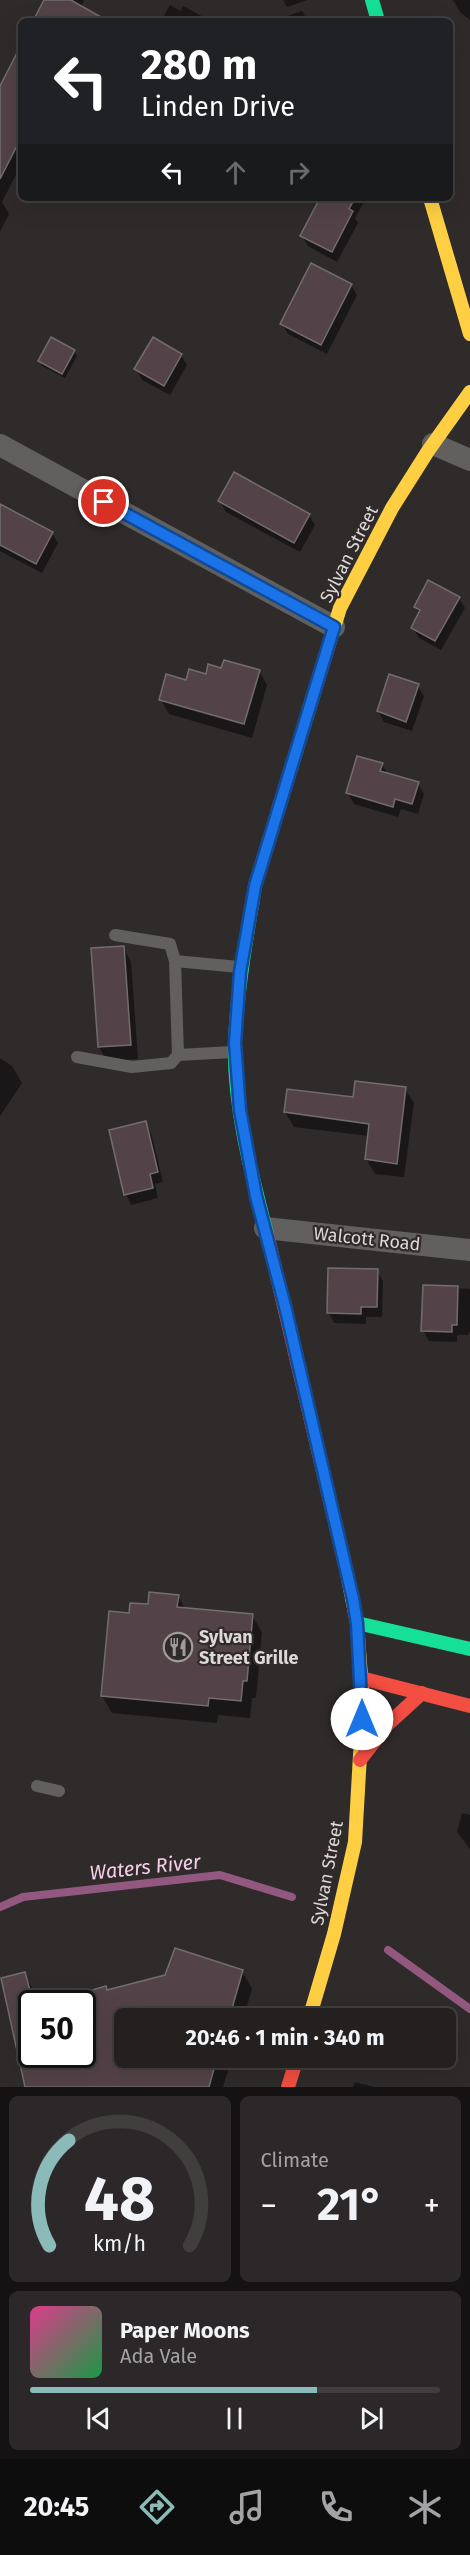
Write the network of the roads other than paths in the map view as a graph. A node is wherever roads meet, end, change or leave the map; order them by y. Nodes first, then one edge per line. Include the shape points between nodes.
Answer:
1 (372, 0) edge
2 (377, 18) edge
3 (431, 201) edge
4 (446, 252) junction
5 (462, 259) dead end
6 (470, 334) edge
7 (470, 392) edge
8 (433, 444) junction
9 (0, 445) edge
10 (470, 460) edge
11 (334, 627) junction
12 (115, 934) dead end
13 (175, 961) junction
14 (240, 967) junction
15 (235, 1052) junction
16 (178, 1055) junction
17 (77, 1057) dead end
18 (265, 1228) junction
19 (470, 1250) edge
20 (357, 1623) junction
21 (470, 1649) edge
22 (361, 1678) junction
23 (422, 1694) junction
24 (470, 1706) edge
25 (360, 1760) junction
26 (37, 1786) dead end
27 (59, 1791) dead end
28 (312, 2008) edge
29 (294, 2068) edge
30 (288, 2087) edge

1 - 2 main road
3 - 4 main road
4 - 5 main road
4 - 6 main road
7 - 8 main road, Sylvan Street
8 - 10 street
8 - 11 main road, Sylvan Street via 392,508
9 - 11 street
11 - 14 main road, Sylvan Street via 255,886
12 - 13 lane via 170,944
13 - 14 lane
13 - 16 lane
14 - 15 main road, Sylvan Street
15 - 16 lane
15 - 18 main road, Sylvan Street via 240,1110
16 - 17 lane via 171,1063 132,1067
18 - 19 street, Walcott Road
18 - 20 main road, Sylvan Street
20 - 21 main road
20 - 22 main road, Sylvan Street
22 - 23 main road
22 - 25 main road, Sylvan Street
23 - 24 main road
23 - 25 main road via 388,1724
25 - 28 main road, Sylvan Street via 355,1842
26 - 27 lane
29 - 30 main road

